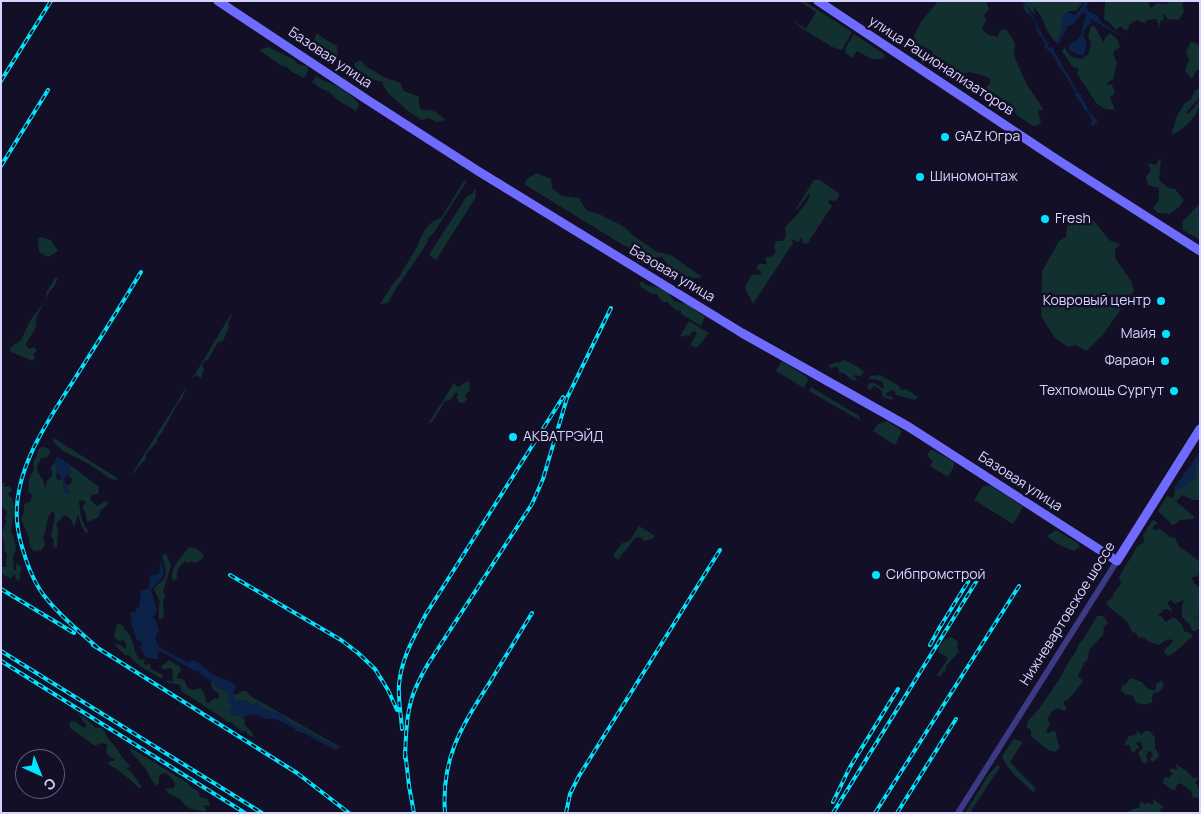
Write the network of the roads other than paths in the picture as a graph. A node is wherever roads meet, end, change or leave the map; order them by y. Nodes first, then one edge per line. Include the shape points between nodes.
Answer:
1 (218, 1) edge
2 (818, 1) edge
3 (1200, 251) edge
4 (1200, 429) edge
5 (1118, 561) junction
6 (958, 813) edge

1 - 5 street, Базовая улица via 478,171 742,333 909,427
2 - 3 street, улица Рационализаторов
4 - 5 street, Нижневартовское шоссе
5 - 6 street, Нижневартовское шоссе

